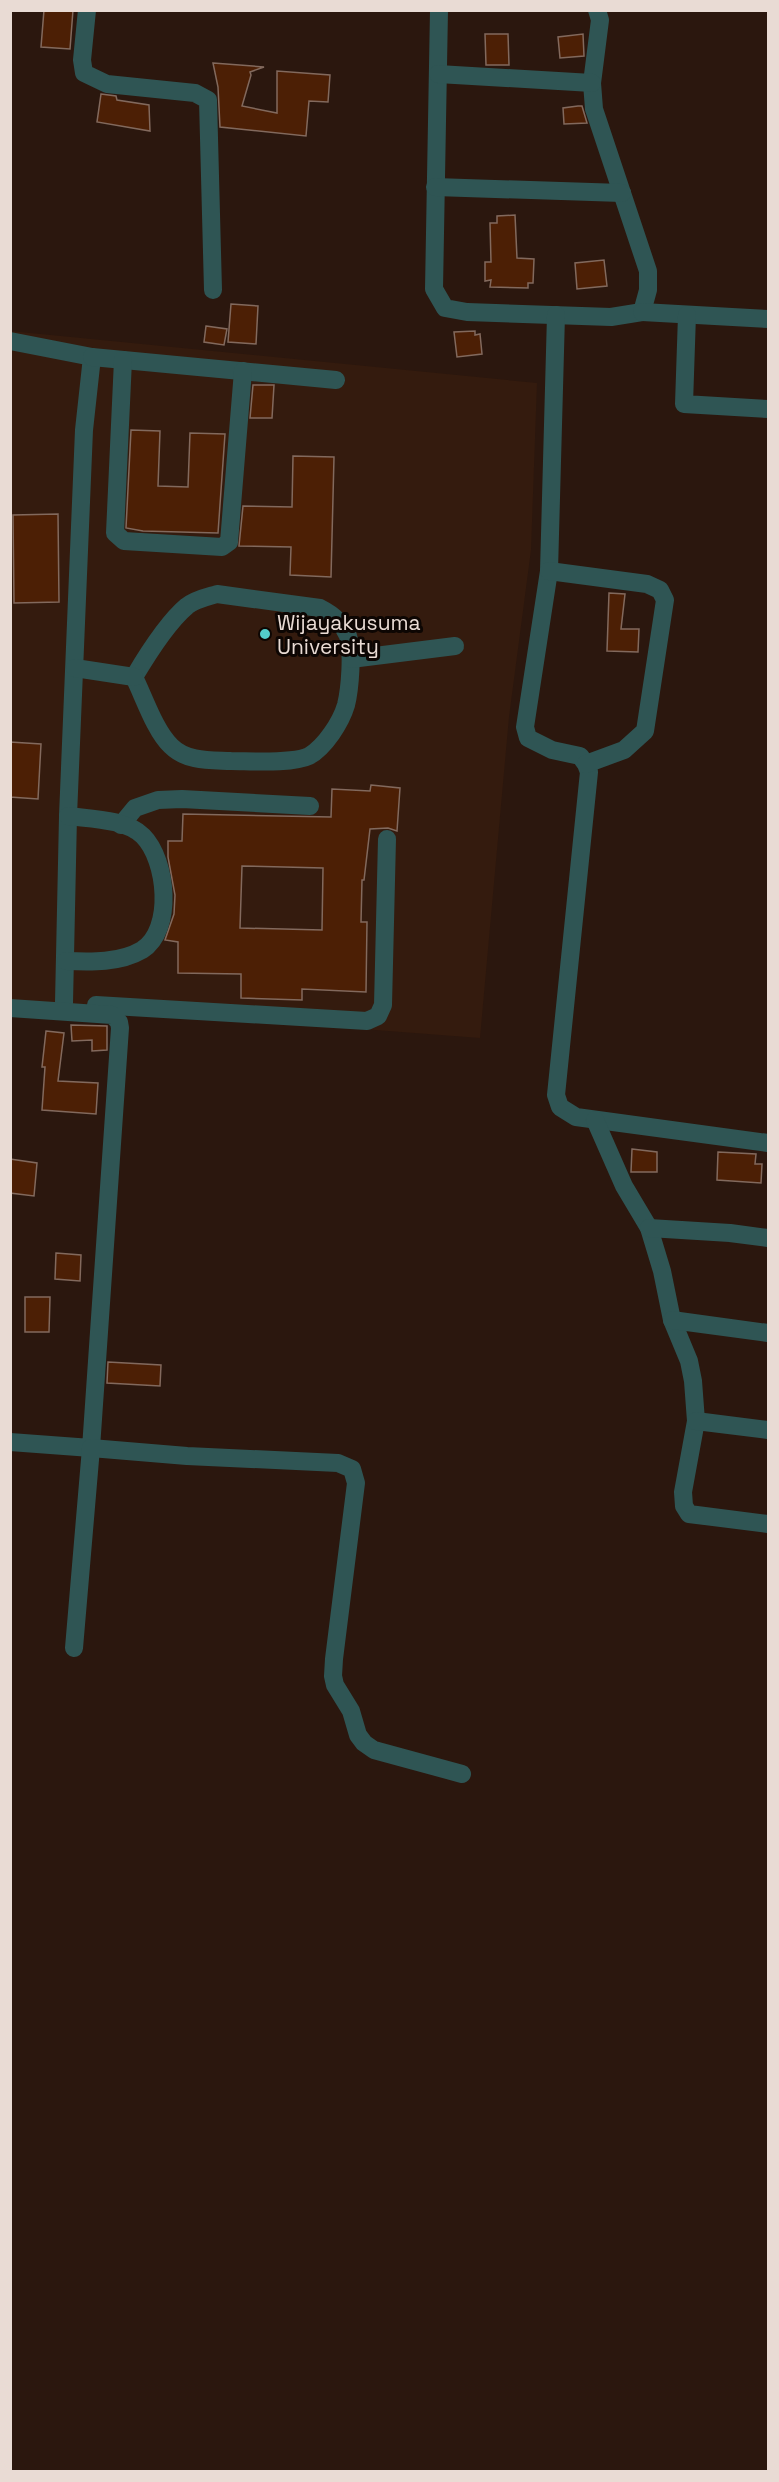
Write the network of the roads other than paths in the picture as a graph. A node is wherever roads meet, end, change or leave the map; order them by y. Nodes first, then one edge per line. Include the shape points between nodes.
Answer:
1 (87, 10) edge
2 (439, 10) edge
3 (597, 10) edge
4 (438, 74) junction
5 (592, 83) junction
6 (435, 187) junction
7 (622, 193) junction
8 (213, 290) dead end
9 (642, 312) junction
10 (556, 315) junction
11 (687, 315) junction
12 (768, 319) edge
13 (10, 341) edge
14 (92, 357) junction
15 (123, 360) junction
16 (243, 371) junction
17 (336, 380) dead end
18 (768, 409) edge
19 (549, 572) junction
20 (455, 646) dead end
21 (351, 659) junction
22 (75, 668) junction
23 (134, 677) junction
24 (586, 764) junction
25 (310, 806) dead end
26 (68, 816) junction
27 (121, 825) junction
28 (387, 839) dead end
29 (66, 961) junction
30 (10, 998) edge
31 (64, 1003) junction
32 (10, 1008) edge
33 (596, 1120) junction
34 (768, 1143) edge
35 (649, 1228) junction
36 (768, 1238) edge
37 (672, 1320) junction
38 (768, 1333) edge
39 (696, 1421) junction
40 (768, 1430) edge
41 (10, 1442) edge
42 (91, 1448) junction
43 (768, 1524) edge
44 (74, 1648) dead end
45 (462, 1774) dead end

1 - 8 street via 84,73 107,84 195,93 208,100
2 - 4 street
3 - 5 street via 600,21
4 - 5 street
4 - 6 street
5 - 7 street via 594,109
6 - 7 street
6 - 10 street via 434,289 446,308
7 - 9 street via 648,271
9 - 10 street via 611,317
9 - 11 street
10 - 19 street
11 - 12 street
11 - 18 street via 684,404
13 - 14 street
14 - 15 street
14 - 22 street via 84,430
15 - 16 street
15 - 16 street via 115,533 124,542 222,547 229,542
16 - 17 street
19 - 24 street via 525,727 528,738 580,756
19 - 24 street via 647,584 660,590 665,600 645,731 624,750
20 - 21 street
21 - 23 street via 348,636 334,616 320,608 218,594 188,606 168,626
21 - 23 street via 346,705 324,743 308,757 271,762 187,756 171,746
22 - 23 street
22 - 26 street
24 - 33 street via 587,803 556,1095 560,1107 576,1117
25 - 27 street via 158,800 135,808
26 - 27 street
26 - 29 street
27 - 29 street via 143,836 161,869 164,887 156,934 145,948 129,956
28 - 31 street via 383,1005 378,1016 367,1021
29 - 31 street
30 - 31 street
32 - 42 street via 112,1015 119,1022
33 - 34 street
33 - 35 street via 624,1186
35 - 36 street
35 - 37 street
37 - 38 street
37 - 39 street via 689,1361
39 - 40 street
39 - 43 street via 683,1492 689,1514
41 - 42 street
42 - 44 street
42 - 45 street via 338,1463 352,1469 356,1484 334,1659 335,1685 364,1743 374,1750

